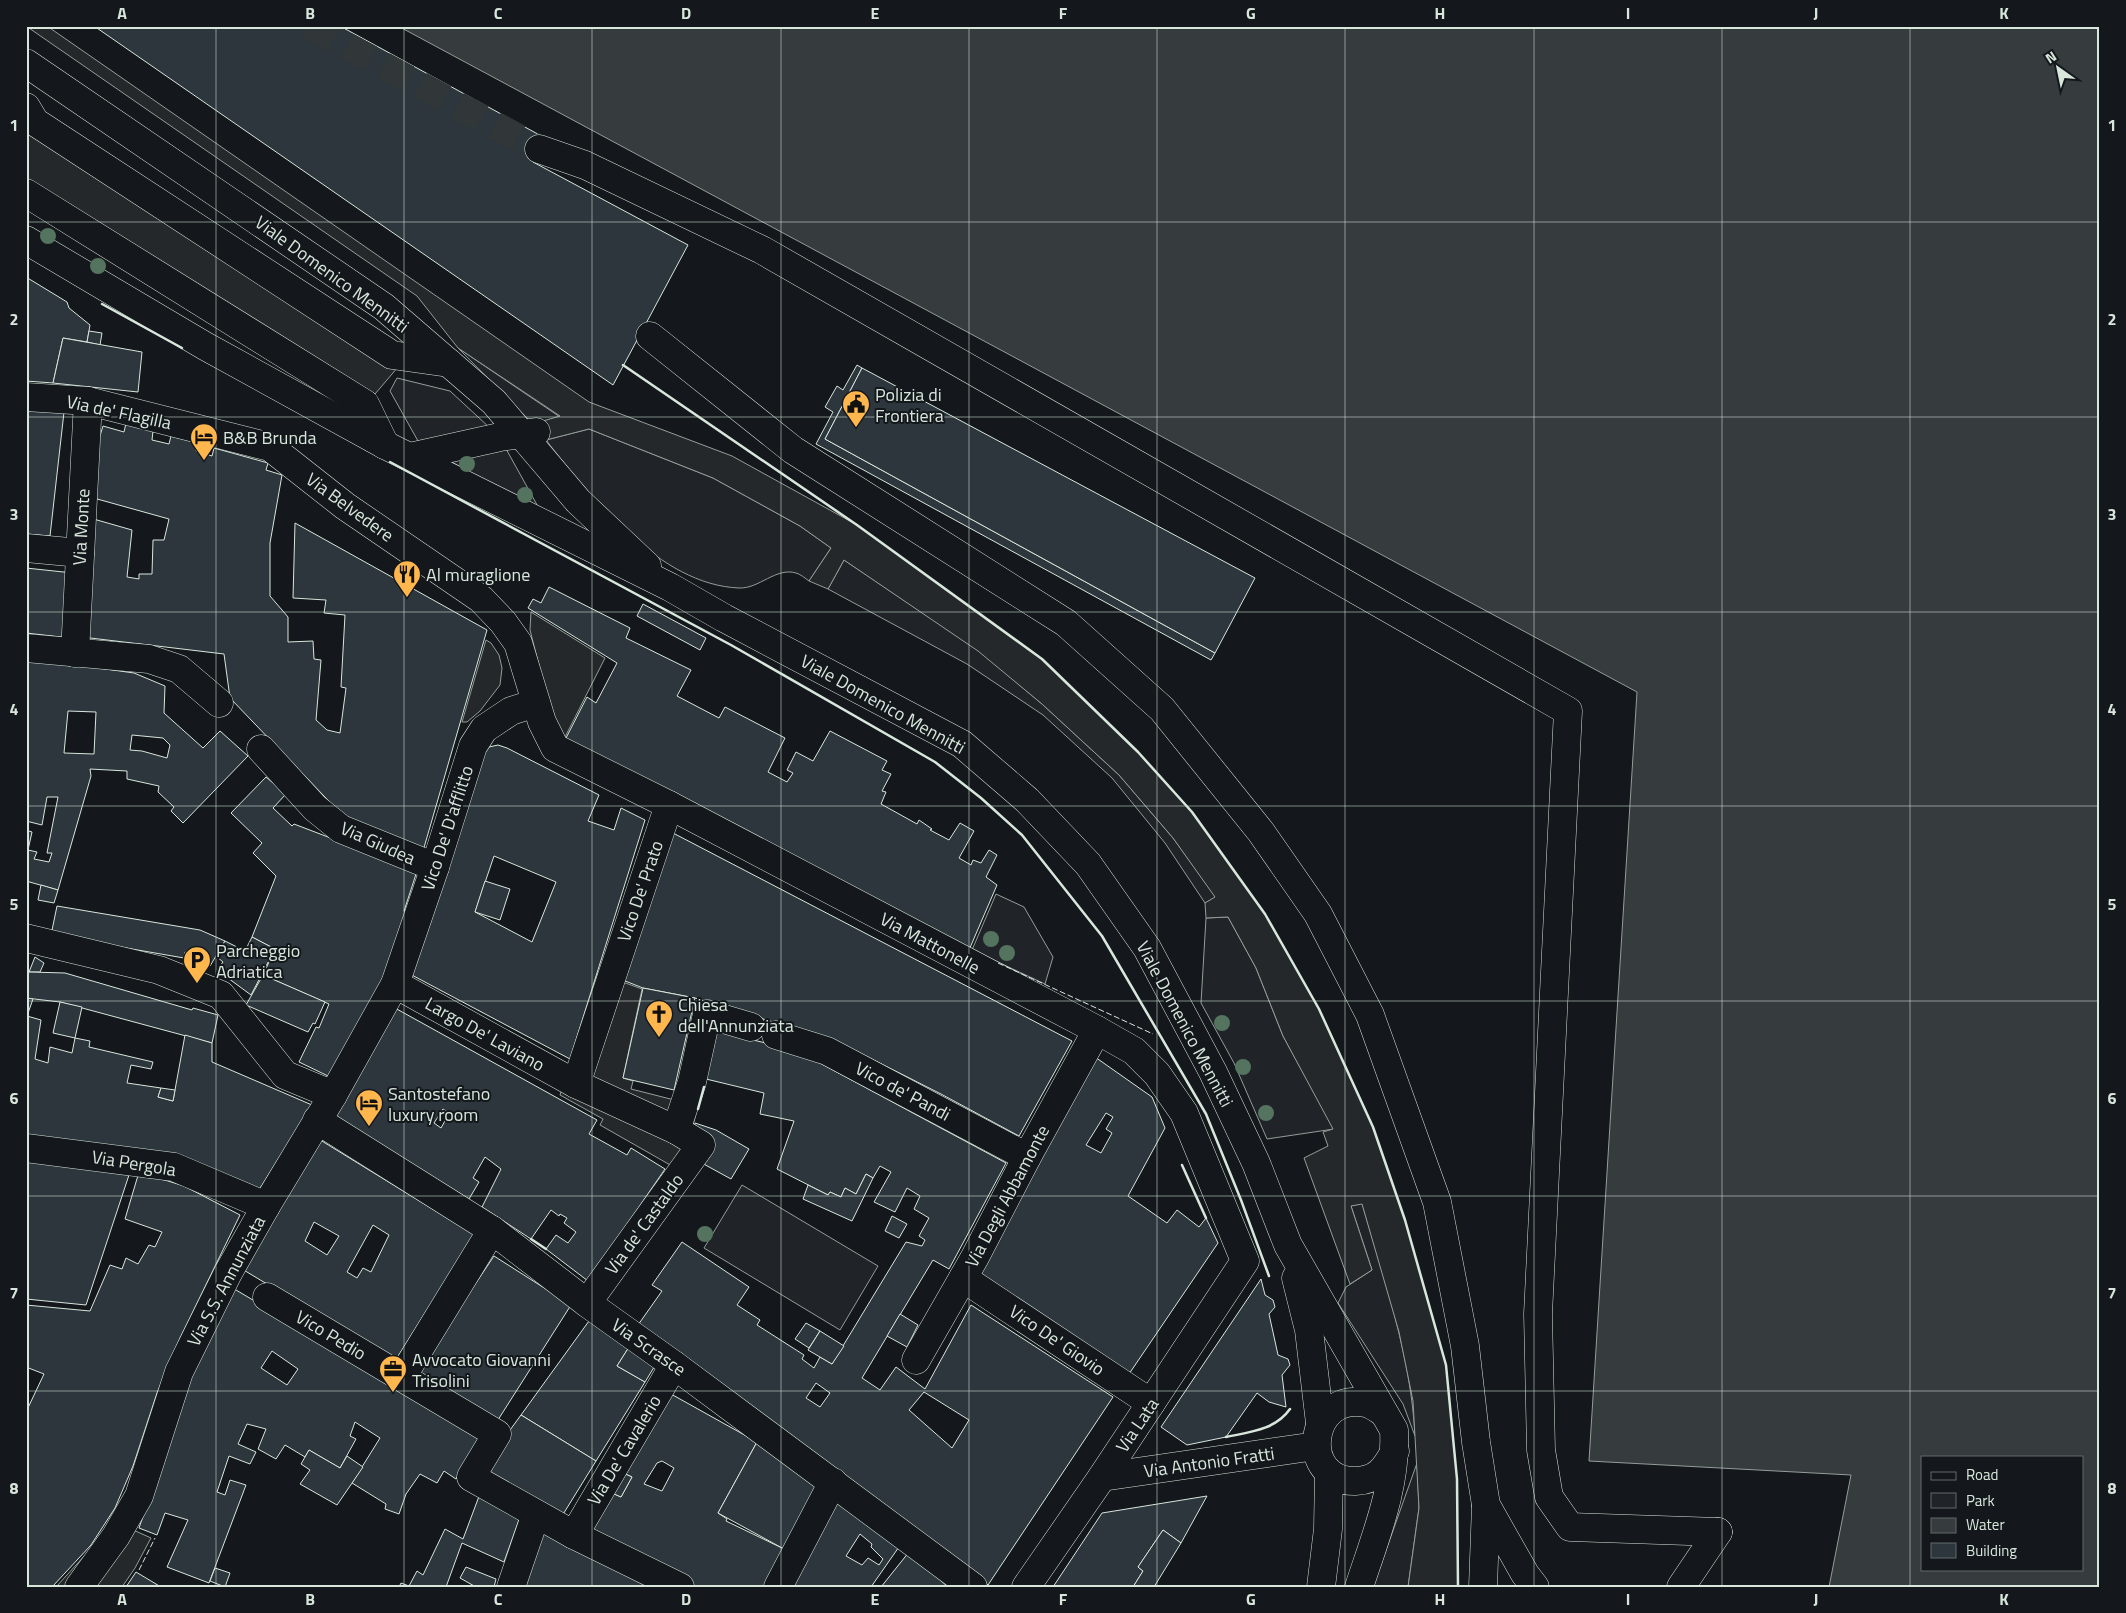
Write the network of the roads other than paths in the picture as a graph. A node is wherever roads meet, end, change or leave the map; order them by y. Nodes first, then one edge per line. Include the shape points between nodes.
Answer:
1 (26, 63) edge
2 (26, 107) edge
3 (539, 149) tunnel mouth
4 (26, 193) edge
5 (26, 240) edge
6 (650, 336) dead end
7 (449, 363) junction
8 (26, 397) edge
9 (88, 401) junction
10 (530, 433) junction
11 (385, 445) junction
12 (270, 447) joint
13 (410, 457) junction
14 (26, 548) edge
15 (80, 553) junction
16 (670, 587) junction
17 (26, 648) edge
18 (74, 653) junction
19 (220, 703) dead end
20 (536, 704) junction
21 (261, 749) dead end
22 (669, 805) junction
23 (435, 867) junction
24 (26, 938) edge
25 (395, 984) junction
26 (1097, 1030) junction
27 (576, 1084) junction
28 (333, 1095) junction
29 (317, 1120) junction
30 (676, 1130) junction
31 (701, 1145) joint
32 (26, 1148) edge
33 (1027, 1157) junction
34 (266, 1206) junction
35 (492, 1230) junction
36 (1288, 1245) junction
37 (1245, 1261) joint
38 (963, 1278) junction
39 (267, 1297) dead end
40 (587, 1304) junction
41 (916, 1360) dead end
42 (674, 1365) junction
43 (402, 1377) junction
44 (1151, 1403) junction
45 (1383, 1412) junction
46 (1318, 1435) junction
47 (1395, 1451) junction
48 (1329, 1472) junction
49 (1102, 1477) junction
50 (833, 1482) junction
51 (1486, 1505) junction
52 (536, 1514) junction
53 (574, 1535) junction
54 (78, 1587) edge
55 (511, 1587) edge
56 (680, 1587) edge
57 (778, 1587) edge
58 (973, 1587) edge
59 (1026, 1587) edge
60 (1321, 1587) edge
61 (1359, 1587) edge
62 (1483, 1587) edge
63 (1535, 1587) edge
64 (1681, 1587) edge

1 - 7 street, Viale Domenico Mennitti via 384,307
2 - 7 street via 35,122 392,355
3 - 64 street via 585,165 762,250 1568,711 1538,1314 1541,1450 1549,1497 1570,1527 1718,1532
4 - 11 street via 365,404
5 - 11 street, Viale Domenico Mennitti via 205,346
6 - 51 street via 792,450 1066,623 1162,709 1261,832 1318,914 1370,1015 1437,1202 1465,1346
7 - 10 street, Viale Domenico Mennitti
8 - 9 street, Via de' Flagilla
9 - 12 street, Via de' Flagilla
9 - 15 street, Via Monte
10 - 13 street
10 - 16 street, Viale Domenico Mennitti via 578,501
11 - 13 street, Viale Domenico Mennitti
12 - 20 street, Via Belvedere via 345,506 481,599 518,643
13 - 16 street, Viale Domenico Mennitti
14 - 15 street
15 - 18 street, Via Monte
16 - 36 street, Viale Domenico Mennitti via 962,744 1027,800 1088,864 1147,948 1213,1072 1256,1163
17 - 18 street
18 - 19 street via 149,659 171,666
20 - 22 street, Via Mattonelle via 555,748
20 - 23 street, Vico De' D'afflitto via 511,711 484,729 472,746
21 - 23 street, Via Giudea via 315,808 341,829
22 - 26 street, Via Mattonelle
22 - 27 street, Vico De' Prato
23 - 25 street, Vico De' D'afflitto
24 - 28 street via 159,970 221,995 285,1075
25 - 27 street, Largo De' Laviano
25 - 28 street, Via S.S. Annunziata
26 - 33 street, Via Degli Abbamonte
26 - 37 street, Via Mattonelle via 1134,1051 1158,1074 1184,1113
27 - 30 street, Largo De' Laviano
28 - 29 street, Via S.S. Annunziata
29 - 34 street, Via S.S. Annunziata
29 - 35 street, Via Scrasce
30 - 31 street, Largo De' Laviano
30 - 33 street, Vico de' Pandi via 692,1082 706,1014 827,1051
31 - 40 street, Via de' Castaldo
32 - 34 street, Via Pergola via 174,1166
33 - 38 street, Via Degli Abbamonte
34 - 54 street, Via S.S. Annunziata via 179,1372 140,1496 116,1536
35 - 40 street, Via Scrasce
35 - 43 street
36 - 45 street, Viale Domenico Mennitti
36 - 46 street, Viale Domenico Mennitti via 1309,1330
37 - 44 street, Via Lata
38 - 41 street, Via Degli Abbamonte
38 - 44 street, Vico De' Giovio
39 - 43 street, Vico Pedio
40 - 42 street, Via Scrasce
42 - 50 street, Via Scrasce
42 - 53 street, Via De' Cavalerio
43 - 52 street, Vico Pedio via 497,1434 471,1477
44 - 49 street, Via Lata
45 - 46 street via 1367,1403 1349,1402 1332,1410
45 - 47 street via 1394,1430
46 - 48 street via 1320,1460
46 - 49 street, Via Antonio Fratti
47 - 48 street via 1385,1469 1368,1480 1347,1481
47 - 61 street via 1390,1492
48 - 60 street via 1328,1530
49 - 59 street, Via Lata
50 - 57 street
50 - 58 street, Via Scrasce
51 - 62 street
51 - 63 street via 1524,1574
52 - 53 street
52 - 55 street
53 - 56 street

